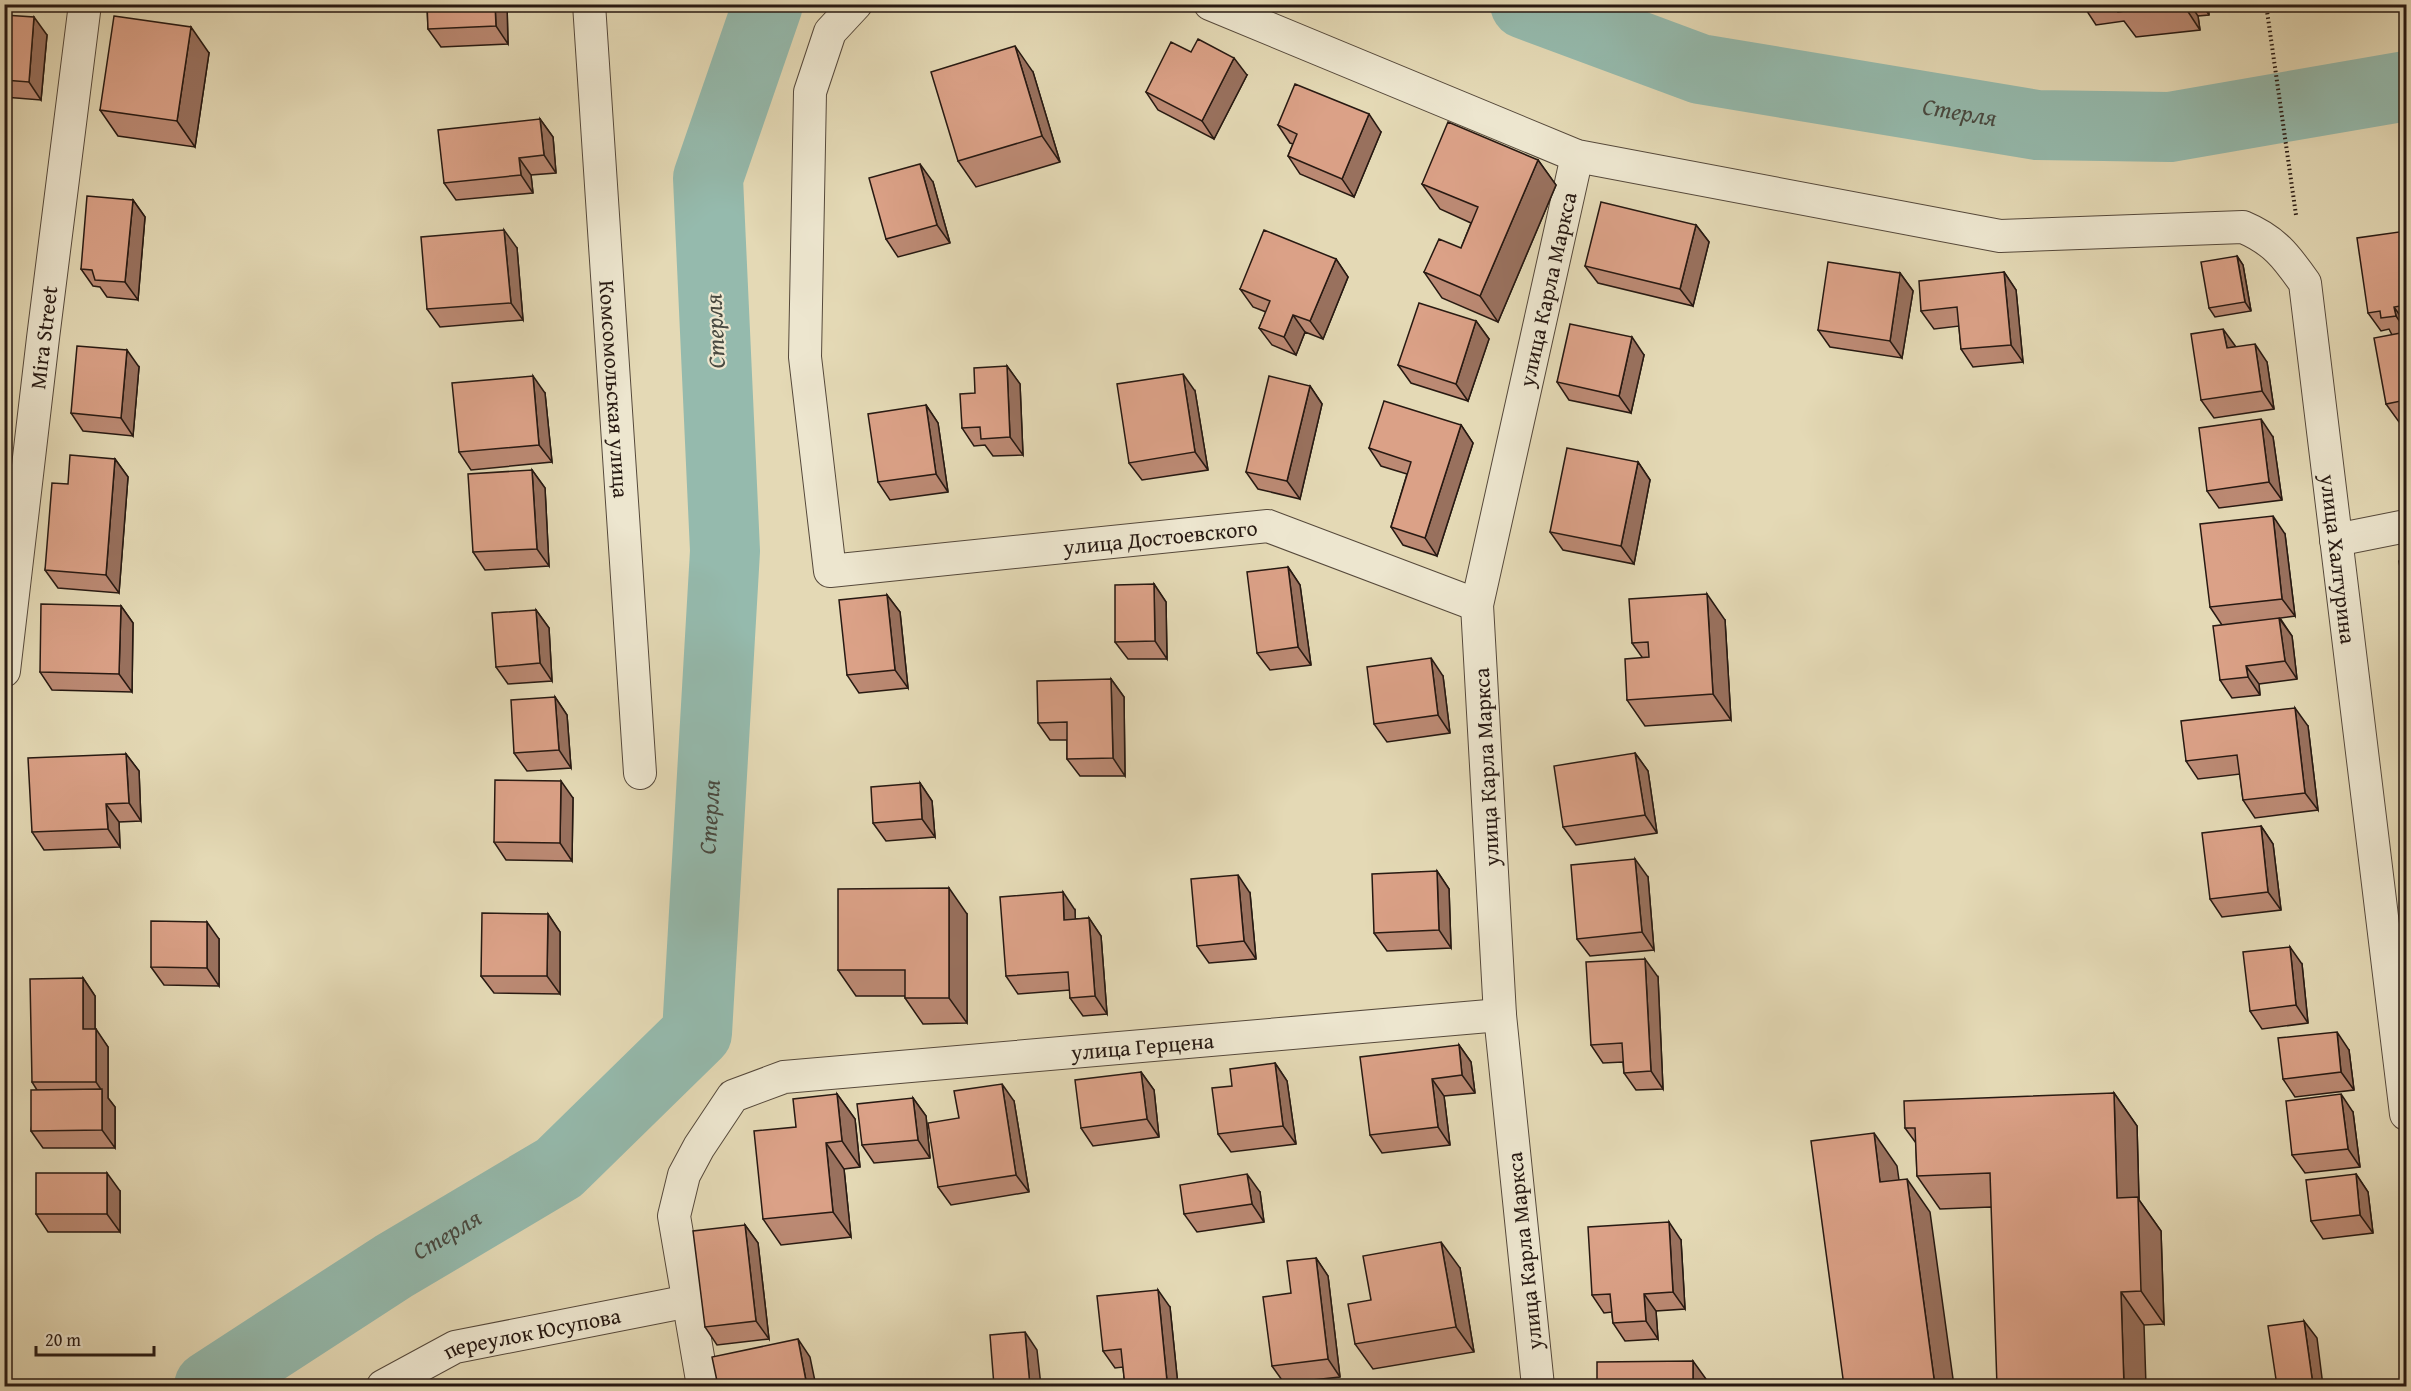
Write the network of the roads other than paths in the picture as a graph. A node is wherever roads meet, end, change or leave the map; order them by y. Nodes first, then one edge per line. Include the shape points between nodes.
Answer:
1 (86, 4) edge
2 (589, 4) edge
3 (856, 4) edge
4 (1210, 4) edge
5 (1577, 156) junction
6 (2406, 526) edge
7 (2336, 540) junction
8 (1477, 605) junction
9 (4, 671) edge
10 (640, 772) dead end
11 (1500, 1015) junction
12 (2406, 1114) edge
13 (689, 1301) junction
14 (383, 1386) edge
15 (703, 1386) edge
16 (1538, 1386) edge

1 - 9 street, Mira Street
2 - 10 street, Комсомольская улица
3 - 8 street, улица Достоевского via 830,32 810,92 806,357 830,571 1268,526
4 - 5 street
5 - 7 street, улица Халтурина via 2000,236 2243,226 2264,236 2283,252 2306,283
5 - 8 street, улица Карла Маркса
6 - 7 street
7 - 12 street, улица Халтурина
8 - 11 street, улица Карла Маркса
11 - 13 street, улица Герцена via 784,1077 733,1096 684,1175 674,1216
11 - 16 street, улица Карла Маркса
13 - 14 street, переулок Юсупова via 454,1347
13 - 15 street

